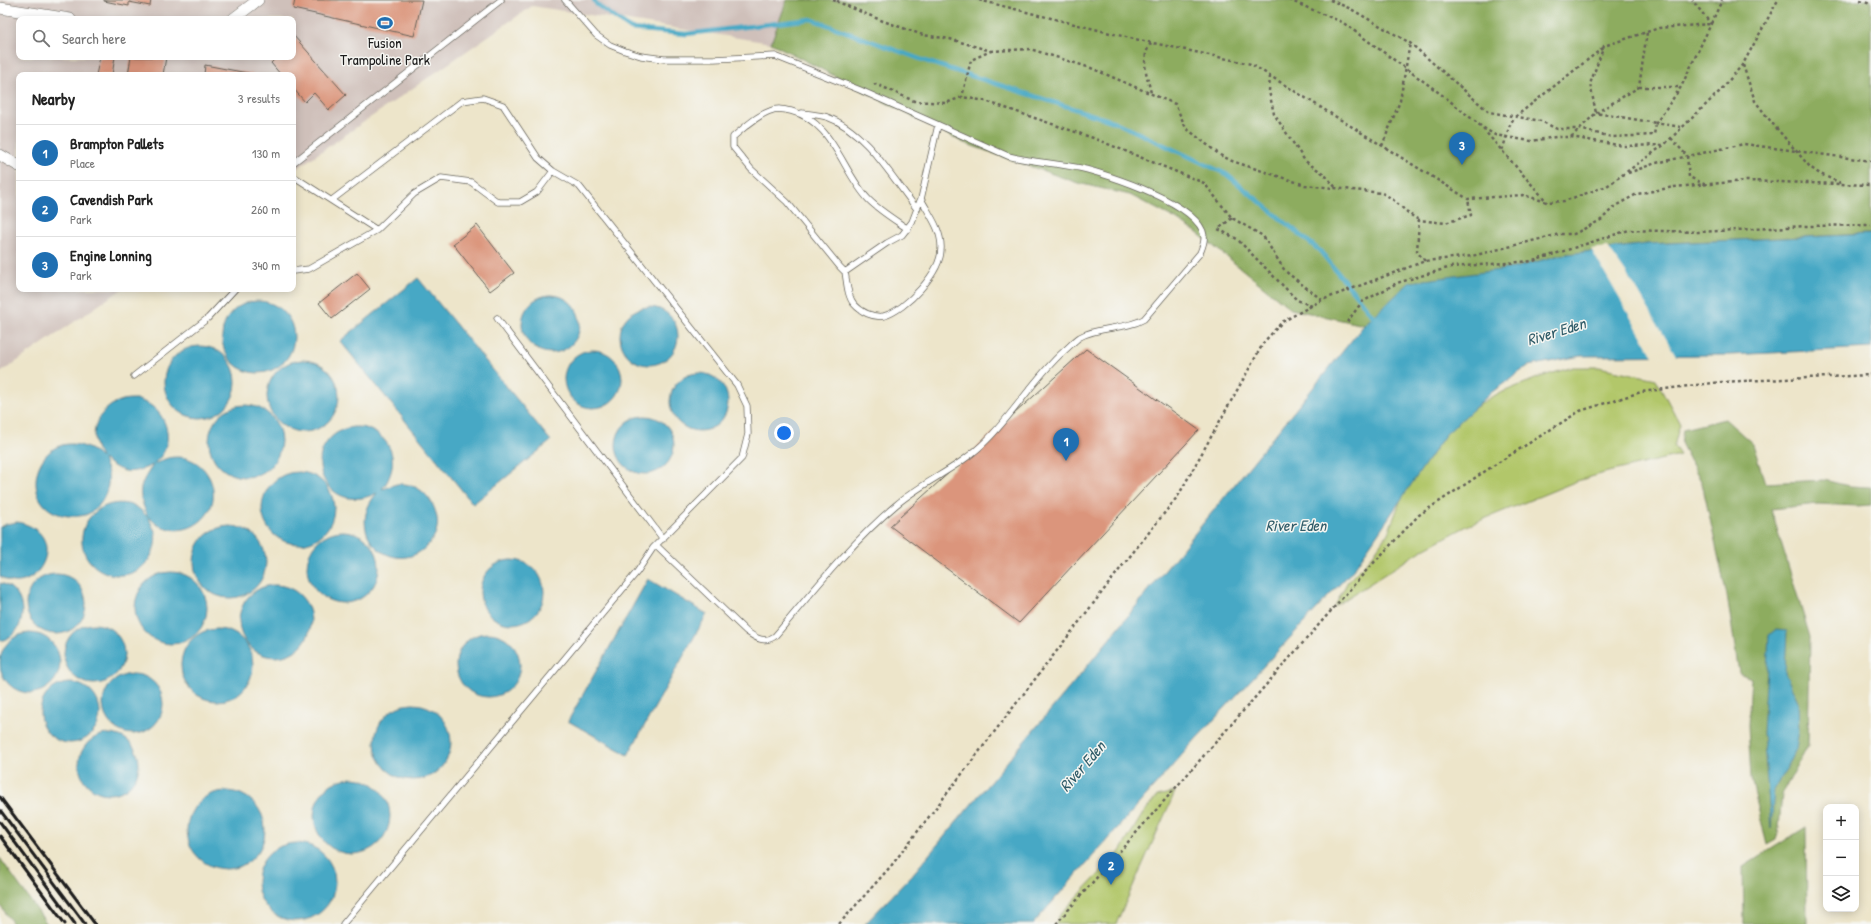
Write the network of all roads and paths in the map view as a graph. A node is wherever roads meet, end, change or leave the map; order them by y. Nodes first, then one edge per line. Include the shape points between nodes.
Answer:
1 (258, 0) edge
2 (501, 0) edge
3 (565, 0) edge
4 (833, 0) edge
5 (979, 0) edge
6 (1289, 0) edge
7 (1330, 0) edge
8 (1692, 0) edge
9 (1722, 0) edge
10 (1778, 0) edge
11 (1860, 0) edge
12 (838, 1) edge
13 (1871, 3) edge
14 (0, 8) edge
15 (51, 16) edge
16 (237, 16) edge
17 (1711, 24) junction
18 (1648, 32) junction
19 (1151, 43) junction
20 (1410, 43) junction
21 (1604, 46) junction
22 (991, 51) junction
23 (1743, 64) junction
24 (1406, 69) junction
25 (1270, 76) junction
26 (876, 84) dead end
27 (1681, 86) junction
28 (1639, 87) junction
29 (1151, 93) junction
30 (962, 97) junction
31 (797, 112) junction
32 (1596, 113) junction
33 (1515, 117) junction
34 (1656, 123) junction
35 (938, 125) junction
36 (1482, 127) junction
37 (1681, 127) junction
38 (1579, 129) junction
39 (1571, 137) junction
40 (1507, 138) junction
41 (1671, 138) junction
42 (1382, 146) junction
43 (1664, 146) junction
44 (1502, 150) junction
45 (1796, 151) junction
46 (0, 155) edge
47 (1687, 156) junction
48 (296, 160) edge
49 (1871, 161) edge
50 (16, 164) edge
51 (553, 171) junction
52 (1625, 174) junction
53 (296, 178) edge
54 (1705, 184) junction
55 (1842, 184) junction
56 (1871, 184) edge
57 (1338, 189) junction
58 (920, 199) junction
59 (1468, 199) junction
60 (332, 200) junction
61 (1547, 202) junction
62 (917, 209) junction
63 (1232, 218) junction
64 (1419, 220) junction
65 (1871, 225) edge
66 (908, 228) junction
67 (377, 230) junction
68 (1425, 261) junction
69 (296, 271) edge
70 (845, 272) junction
71 (232, 292) edge
72 (1322, 300) junction
73 (1312, 306) junction
74 (497, 318) dead end
75 (1347, 322) dead end
76 (1871, 375) edge
77 (134, 376) dead end
78 (663, 539) junction
79 (656, 545) junction
80 (343, 924) edge
81 (839, 924) edge
82 (1056, 924) edge

1 - 16 street
2 - 48 lane
3 - 35 lane via 596,35 625,51 664,59 775,56
4 - 12 path
5 - 19 path
6 - 24 path via 1342,22
7 - 20 path via 1351,9
8 - 17 path
9 - 17 path
10 - 23 path
11 - 13 path
12 - 22 path via 924,35
14 - 15 street
17 - 18 path via 1659,28
17 - 27 path
18 - 21 path
18 - 28 path
19 - 25 path via 1251,64
19 - 29 path via 1145,53 1144,66
20 - 24 path
20 - 33 path via 1489,112
21 - 32 path via 1590,84
21 - 33 path
22 - 29 path via 1030,49 1091,68
22 - 30 path via 971,60
23 - 37 path via 1719,92
23 - 45 path via 1755,101
24 - 36 path
24 - 42 path via 1400,101
25 - 42 path
25 - 57 path via 1269,91 1274,114 1305,162 1324,174
26 - 30 path via 914,101 946,103
27 - 28 path
27 - 34 path
28 - 32 path
29 - 57 path via 1175,104 1186,128 1220,155 1305,185
30 - 63 path via 985,101 1093,138 1204,183
31 - 62 lane via 827,117 860,138 874,152
31 - 66 lane via 810,119 828,137 869,199
31 - 70 lane via 781,109 762,114 733,137 732,144 751,169 787,202
32 - 34 path
32 - 38 path
33 - 38 path via 1541,121 1558,129
33 - 40 path via 1509,124
34 - 37 path
34 - 38 path via 1654,135 1612,137
35 - 58 lane
35 - 79 lane via 1008,156 1080,168 1132,183 1182,210 1197,223 1204,235 1200,253 1144,319 1079,338 1051,363 974,453 896,504 867,532 770,639 760,640 746,631
36 - 40 path via 1495,135
36 - 44 path
37 - 41 path
38 - 39 path
39 - 40 path via 1531,141
39 - 43 path via 1623,146
40 - 44 path
41 - 43 path
41 - 47 path
42 - 59 path
43 - 52 path
44 - 61 path
45 - 47 path via 1744,144
45 - 49 path
45 - 55 path via 1810,167
46 - 50 street
47 - 52 path
47 - 54 path via 1689,177
51 - 60 lane via 538,158 503,105 483,98 462,101
51 - 67 lane via 537,192 520,202 498,202 471,182 440,178 414,194
51 - 78 lane via 578,186 737,385 747,406 748,434 742,458
52 - 61 path via 1607,186 1564,202
53 - 60 lane
54 - 55 path via 1747,181
54 - 68 path via 1637,194 1615,206 1600,220 1574,234 1560,234 1472,256
55 - 56 path
57 - 64 path via 1382,193 1393,198 1409,215
58 - 62 lane
58 - 70 lane via 937,227 942,250 938,264 919,290 899,308 883,316 872,316 853,304
59 - 61 path via 1523,195
59 - 64 path via 1471,215 1445,223
60 - 67 lane
62 - 66 lane
63 - 72 path via 1263,236 1285,271
63 - 73 path via 1218,229 1237,239 1297,300
64 - 68 path via 1417,252
65 - 75 path via 1700,232 1629,230 1532,261 1451,267 1397,283 1362,302
66 - 70 lane via 902,235
67 - 69 lane via 309,269
68 - 72 path
71 - 77 lane via 208,318
72 - 73 path
73 - 81 path via 1282,322 1264,342 1178,496 891,866
74 - 78 lane
76 - 82 path via 1721,382 1641,392 1580,411 1420,514 1366,571
78 - 79 lane
79 - 80 lane via 638,572

